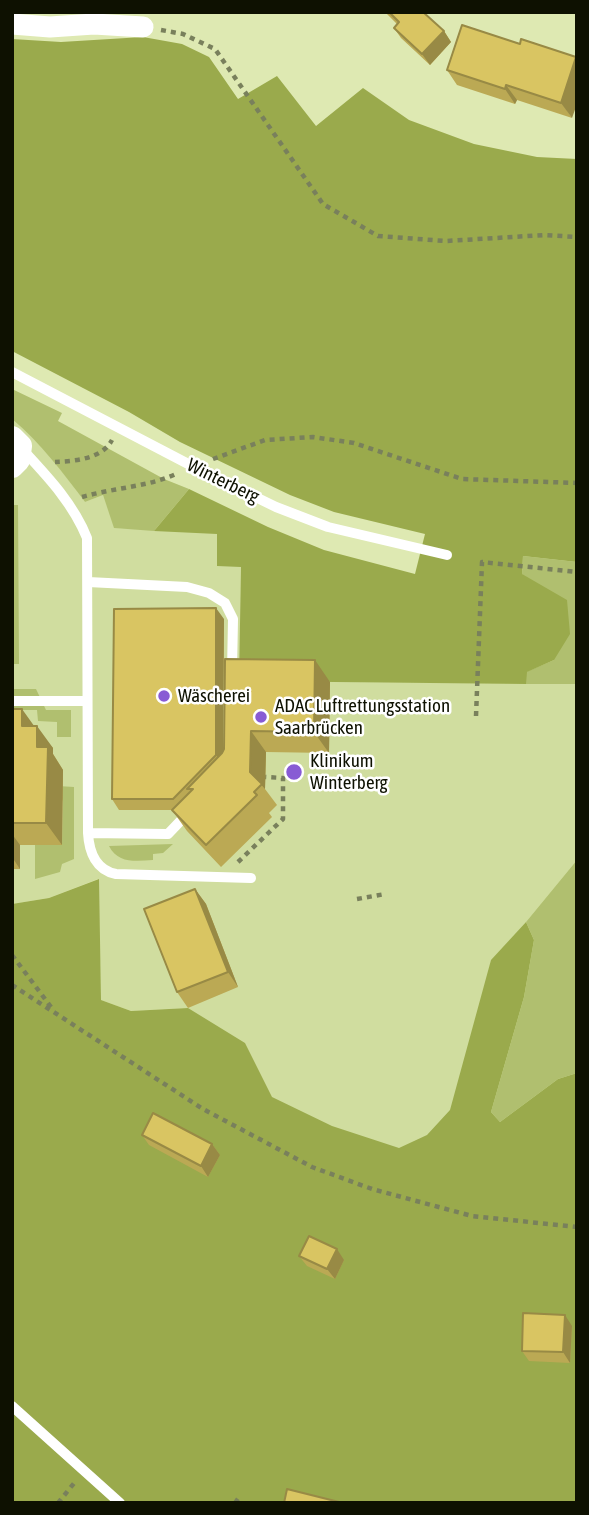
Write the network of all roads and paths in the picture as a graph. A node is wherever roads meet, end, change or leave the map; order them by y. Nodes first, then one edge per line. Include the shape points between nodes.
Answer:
1 (12, 24) edge
2 (143, 27) joint
3 (577, 237) edge
4 (12, 372) edge
5 (107, 449) dead end
6 (15, 450) edge
7 (55, 462) dead end
8 (194, 467) junction
9 (164, 479) dead end
10 (577, 483) edge
11 (67, 503) junction
12 (447, 555) dead end
13 (577, 572) edge
14 (88, 582) junction
15 (232, 687) edge
16 (12, 701) edge
17 (87, 701) junction
18 (476, 716) dead end
19 (265, 777) dead end
20 (195, 806) edge
21 (88, 833) junction
22 (223, 878) junction
23 (251, 878) dead end
24 (385, 894) dead end
25 (357, 899) dead end
26 (12, 956) edge
27 (12, 985) edge
28 (55, 1013) junction
29 (577, 1227) edge
30 (12, 1406) edge
31 (85, 1470) junction
32 (240, 1496) dead end
33 (58, 1503) edge
34 (120, 1503) edge
35 (235, 1503) edge

1 - 2 street
2 - 3 path via 183,34 215,49 323,204 377,236 446,241
4 - 8 lane, Winterberg
5 - 7 path via 80,460
6 - 11 lane via 43,470
8 - 10 path via 265,440 313,437 354,443 463,479
8 - 12 lane, Winterberg via 328,527
9 - 11 path
11 - 14 lane via 86,538
13 - 18 path via 482,562
14 - 15 lane via 187,587 225,603 233,619
14 - 17 lane
16 - 17 lane
17 - 21 lane
19 - 22 path via 283,778 283,819
20 - 21 lane via 168,834
21 - 22 lane via 101,869 116,874
22 - 23 lane
24 - 25 path
26 - 28 path
27 - 28 path
28 - 29 path via 203,1109 312,1167 472,1216
30 - 31 lane
31 - 33 path
31 - 34 lane
32 - 35 path

